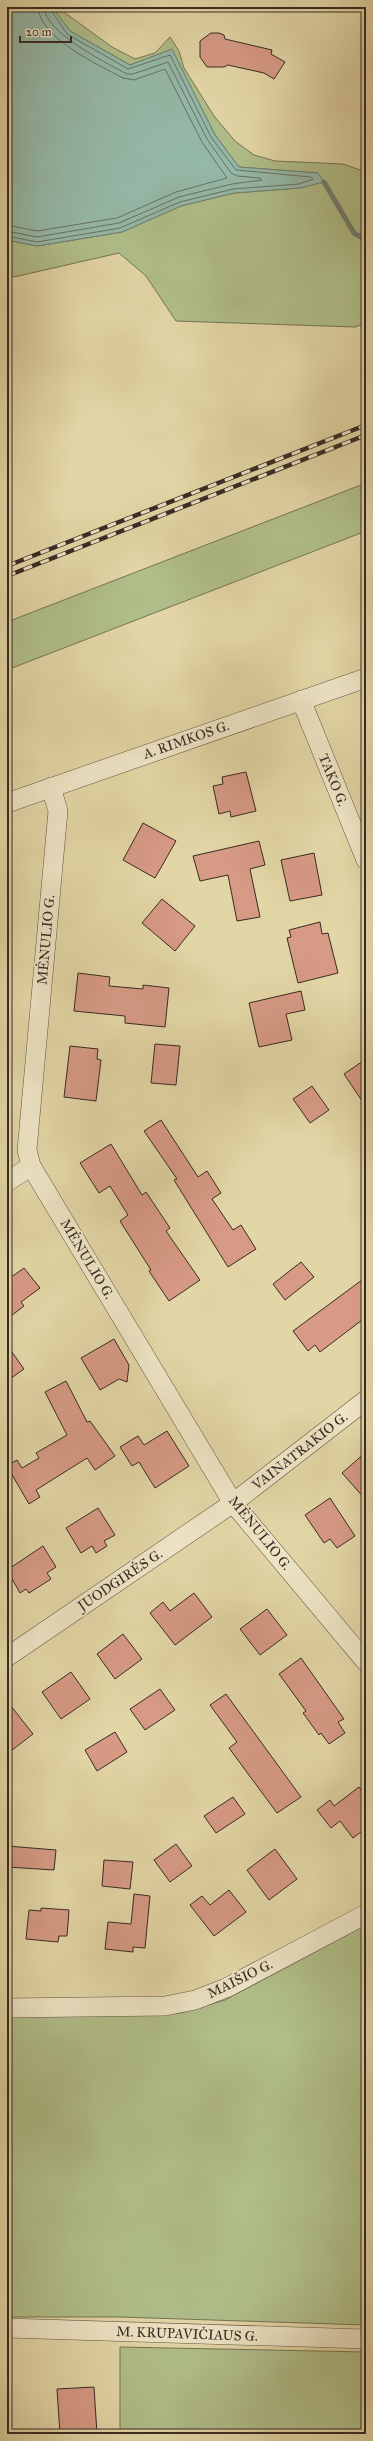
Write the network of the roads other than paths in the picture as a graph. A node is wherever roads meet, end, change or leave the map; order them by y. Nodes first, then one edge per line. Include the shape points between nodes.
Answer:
1 (366, 678) edge
2 (301, 700) junction
3 (51, 787) junction
4 (7, 803) edge
5 (366, 860) edge
6 (31, 1166) junction
7 (7, 1182) edge
8 (366, 1400) edge
9 (233, 1503) junction
10 (7, 1657) edge
11 (366, 1662) edge
12 (366, 1914) edge
13 (7, 2008) edge
14 (7, 2328) edge
15 (366, 2339) edge

1 - 2 street, A. RIMKOS G.
2 - 3 street, A. RIMKOS G.
2 - 5 street, TAKO G.
3 - 4 street, A. RIMKOS G.
3 - 6 street, MĖNULIO G. via 58,811 27,1150
6 - 7 street
6 - 9 street, MĖNULIO G.
8 - 9 street, VAINATRAKIO G.
9 - 10 street, JUODGIRĖS G.
9 - 11 street, MĖNULIO G.
12 - 13 street, MAIŠIO G. via 226,1988 195,2000 165,2006
14 - 15 street, M. KRUPAVIČIAUS G.

